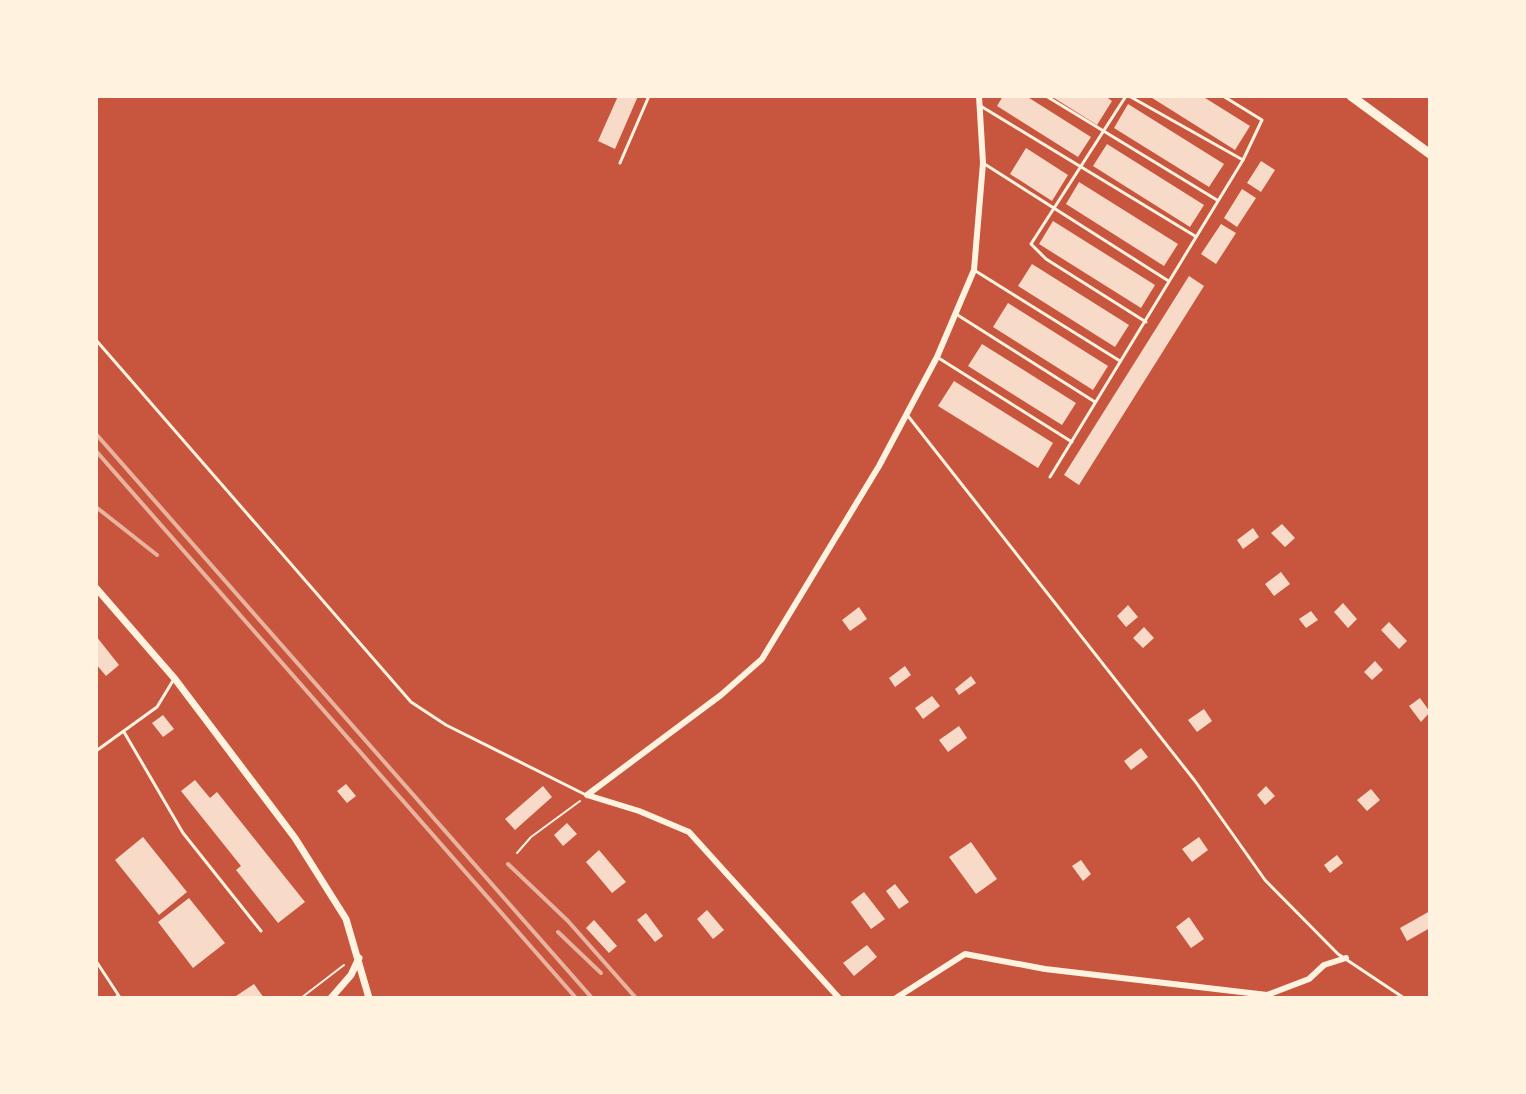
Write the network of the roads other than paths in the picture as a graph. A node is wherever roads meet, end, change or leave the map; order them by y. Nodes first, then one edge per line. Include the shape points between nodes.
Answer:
1 (649, 96) edge
2 (979, 96) edge
3 (1046, 96) edge
4 (1128, 96) edge
5 (1223, 96) edge
6 (1351, 96) edge
7 (979, 105) junction
8 (1104, 132) junction
9 (1430, 154) edge
10 (1243, 160) junction
11 (620, 163) dead end
12 (983, 163) junction
13 (1082, 169) junction
14 (1218, 201) junction
15 (1053, 210) junction
16 (1197, 236) junction
17 (974, 270) junction
18 (1167, 280) junction
19 (956, 314) junction
20 (1146, 322) junction
21 (96, 340) edge
22 (937, 357) junction
23 (1121, 362) junction
24 (1096, 402) junction
25 (906, 413) junction
26 (1072, 442) junction
27 (1050, 477) dead end
28 (96, 588) edge
29 (175, 679) junction
30 (124, 732) junction
31 (96, 751) edge
32 (587, 795) junction
33 (261, 931) dead end
34 (359, 958) junction
35 (1346, 958) junction
36 (96, 961) edge
37 (114, 998) edge
38 (331, 998) edge
39 (369, 998) edge
40 (839, 998) edge
41 (896, 998) edge
42 (1404, 998) edge

1 - 11 lane
2 - 7 street
3 - 8 lane
4 - 8 lane
4 - 10 lane
5 - 10 lane via 1262,120
6 - 9 highway
7 - 12 street
7 - 13 lane
8 - 13 lane
8 - 14 lane
10 - 14 lane
12 - 15 lane
12 - 17 street
13 - 15 lane
13 - 16 lane
14 - 16 lane
15 - 18 lane
15 - 20 lane via 1031,244
16 - 18 lane
17 - 19 street
17 - 23 lane
18 - 20 lane
19 - 22 street
19 - 24 lane
20 - 23 lane
21 - 32 lane via 411,702
22 - 25 street
22 - 26 lane
23 - 24 lane
24 - 26 lane
25 - 32 street via 762,659
25 - 35 lane via 1195,781 1265,880
26 - 27 lane
28 - 29 street
29 - 30 lane via 157,707
29 - 34 street via 295,838 346,919
30 - 31 lane
30 - 33 lane via 183,833
32 - 40 street via 689,832
34 - 38 street
34 - 39 street
35 - 41 street via 1267,995 1045,969 965,954
35 - 42 lane
36 - 37 lane via 119,996

